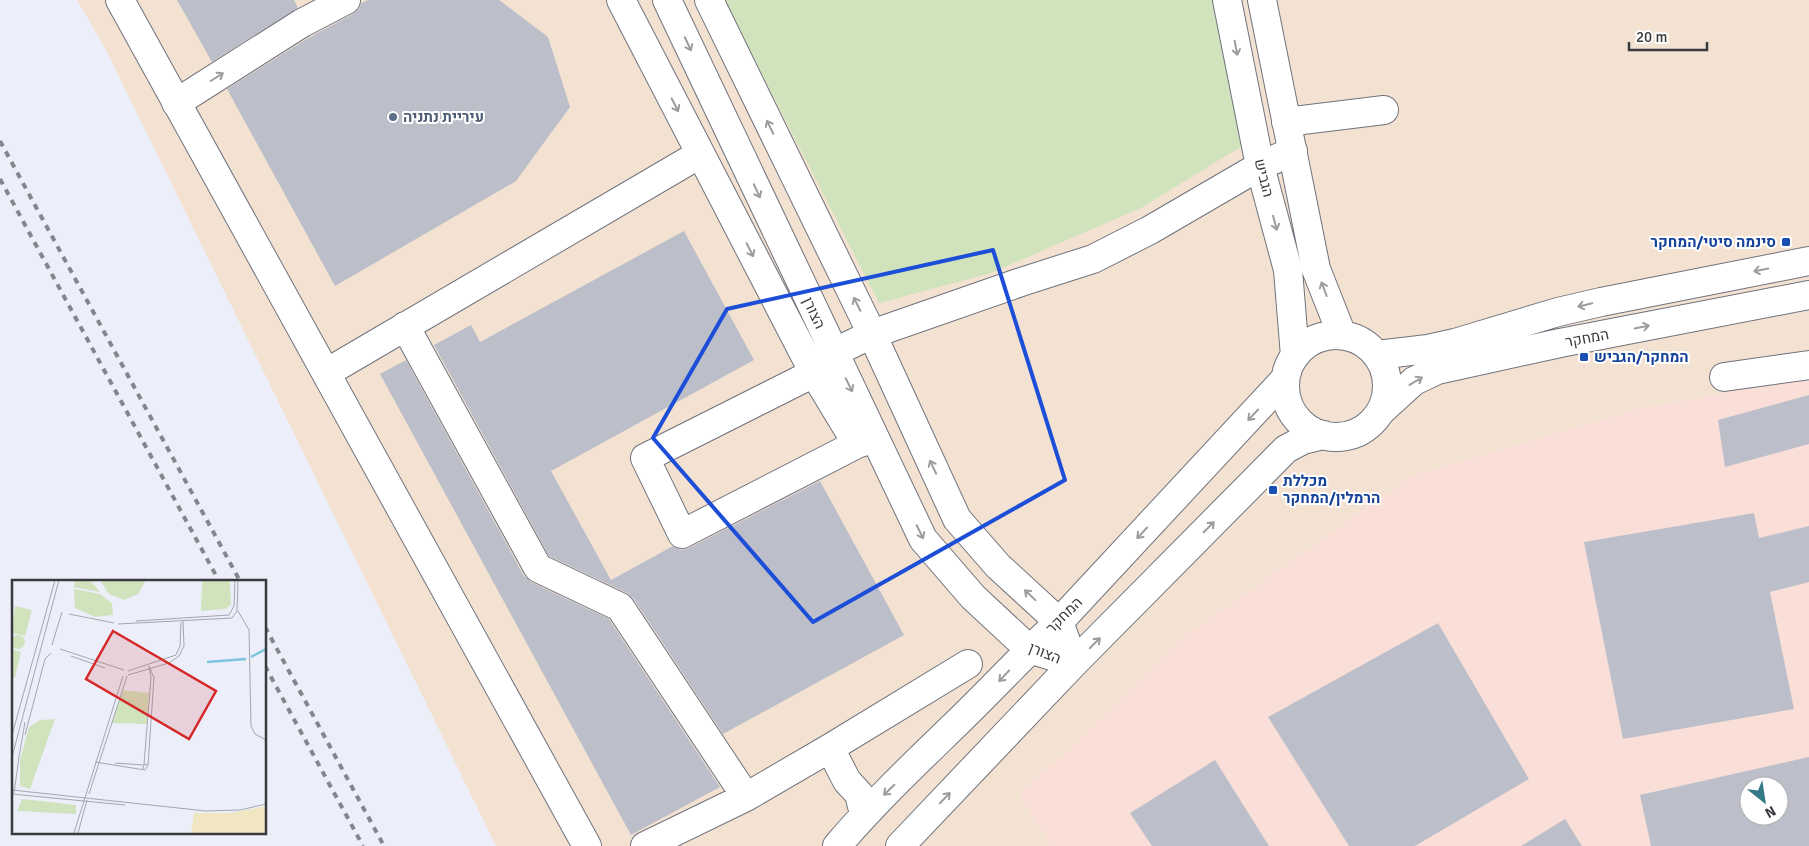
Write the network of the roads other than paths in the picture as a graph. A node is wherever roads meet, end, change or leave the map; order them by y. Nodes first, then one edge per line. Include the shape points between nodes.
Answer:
1 (120, 0) edge
2 (346, 0) edge
3 (621, 0) edge
4 (667, 0) edge
5 (708, 0) edge
6 (1227, 0) edge
7 (1262, 0) edge
8 (176, 103) junction
9 (1384, 110) dead end
10 (1286, 122) junction
11 (1293, 150) junction
12 (700, 154) junction
13 (1260, 166) junction
14 (1809, 261) edge
15 (1809, 295) edge
16 (405, 326) junction
17 (872, 334) junction
18 (1342, 335) junction
19 (833, 353) junction
20 (1377, 355) junction
21 (1809, 365) edge
22 (1290, 367) junction
23 (326, 373) junction
24 (814, 373) junction
25 (1724, 377) dead end
26 (1380, 412) junction
27 (1324, 435) junction
28 (866, 441) junction
29 (1059, 622) junction
30 (1029, 649) junction
31 (1074, 663) junction
32 (968, 664) dead end
33 (830, 748) junction
34 (746, 797) junction
35 (864, 814) junction
36 (587, 846) edge
37 (645, 846) edge
38 (837, 846) edge
39 (900, 846) edge

1 - 8 street
8 -> 2 street via 302,23
3 -> 12 street
4 -> 19 street, הצורן
17 -> 5 street, הצורן
6 -> 13 street, הגביש
7 - 10 street
8 - 23 street
9 - 10 street
10 - 11 street
11 - 13 street
18 -> 11 street via 1316,269
12 - 16 street
12 -> 24 street
13 - 17 street via 1093,259
13 -> 22 street, הגביש via 1288,270
14 -> 20 street, המחקר via 1601,302 1428,349
26 -> 15 street, המחקר via 1414,381 1437,370
16 - 23 street
16 - 34 street via 538,568 620,607
17 - 19 street
29 -> 17 street, הצורן via 998,566 957,519
18 - 20 street via 1355,338
18 - 22 street via 1328,335 1304,346
19 - 24 street
19 -> 28 street, הצורן
20 - 26 street via 1384,366 1387,382 1386,398
21 - 25 street
22 - 27 street via 1285,393 1290,407 1298,420
22 -> 29 street, המחקר
23 - 36 street
24 - 28 street
24 - 28 street via 645,458 682,534
26 - 27 street via 1369,425 1355,433 1340,437
31 -> 27 street via 1286,449 1303,440
28 -> 30 street, הצורן via 923,539 972,596
29 - 30 street, המחקר
29 - 31 street, הצורן
30 - 31 street, הצורן
30 -> 35 street, המחקר
39 -> 31 street
32 - 33 street
33 - 34 street
33 - 35 street via 847,781 859,794
34 - 37 street
35 - 38 street, המחקר

